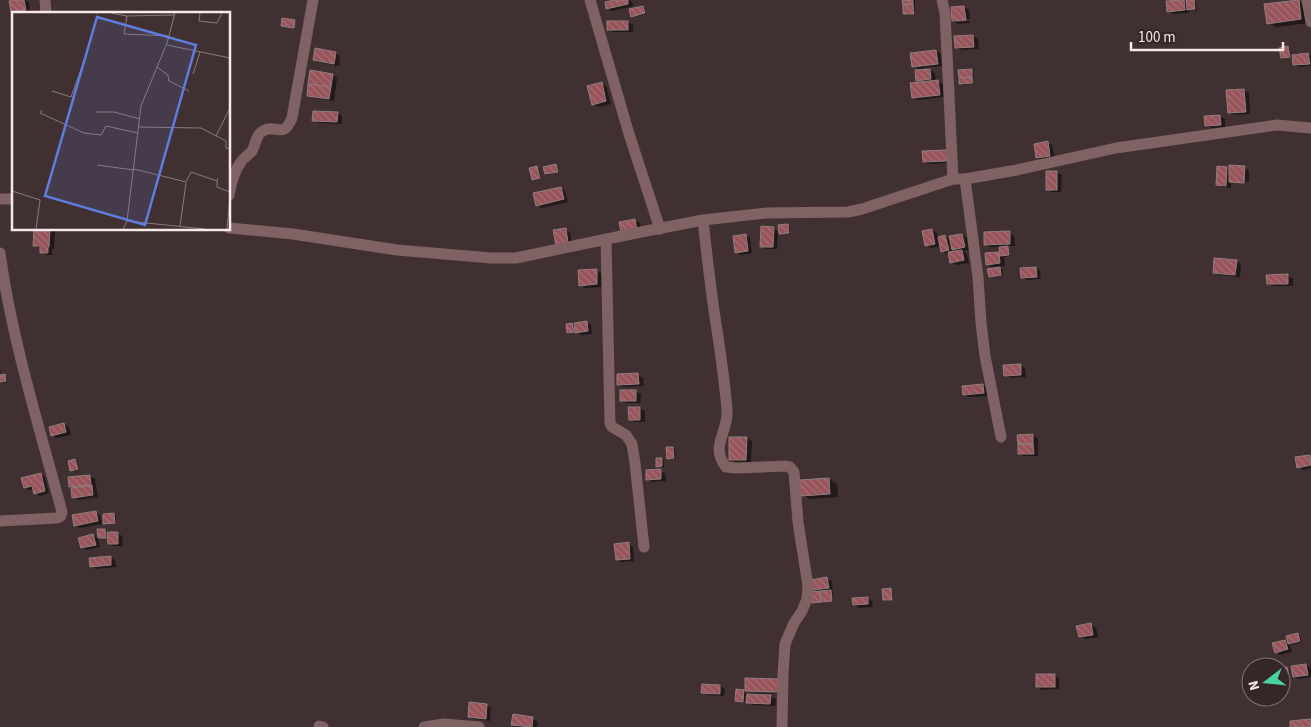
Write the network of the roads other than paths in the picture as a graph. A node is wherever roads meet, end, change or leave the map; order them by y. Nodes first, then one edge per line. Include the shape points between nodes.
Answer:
1 (313, 0) edge
2 (590, 0) edge
3 (942, 0) edge
4 (1307, 0) edge
5 (1311, 22) edge
6 (1311, 128) edge
7 (959, 179) junction
8 (230, 192) edge
9 (703, 220) junction
10 (230, 228) edge
11 (660, 228) junction
12 (606, 239) junction
13 (0, 253) edge
14 (1001, 437) dead end
15 (0, 521) edge
16 (644, 547) dead end
17 (319, 726) edge
18 (323, 727) edge
19 (424, 727) edge
20 (479, 727) edge
21 (782, 727) edge

1 - 8 street via 289,125 281,130 267,129 258,135 250,154 238,167
2 - 11 street
3 - 7 street
4 - 5 street
6 - 7 street via 1277,125 1116,148
7 - 9 street via 848,212 766,213
7 - 14 street via 978,277 985,356
9 - 11 street
9 - 21 street via 727,413 719,444 721,461 726,467 786,466 794,472 808,586 807,599 785,644
10 - 12 street via 396,250 491,258 516,258
11 - 12 street
12 - 16 street via 610,423 632,444
13 - 15 street via 20,355 62,512 57,518
17 - 18 street
19 - 20 street via 444,724

